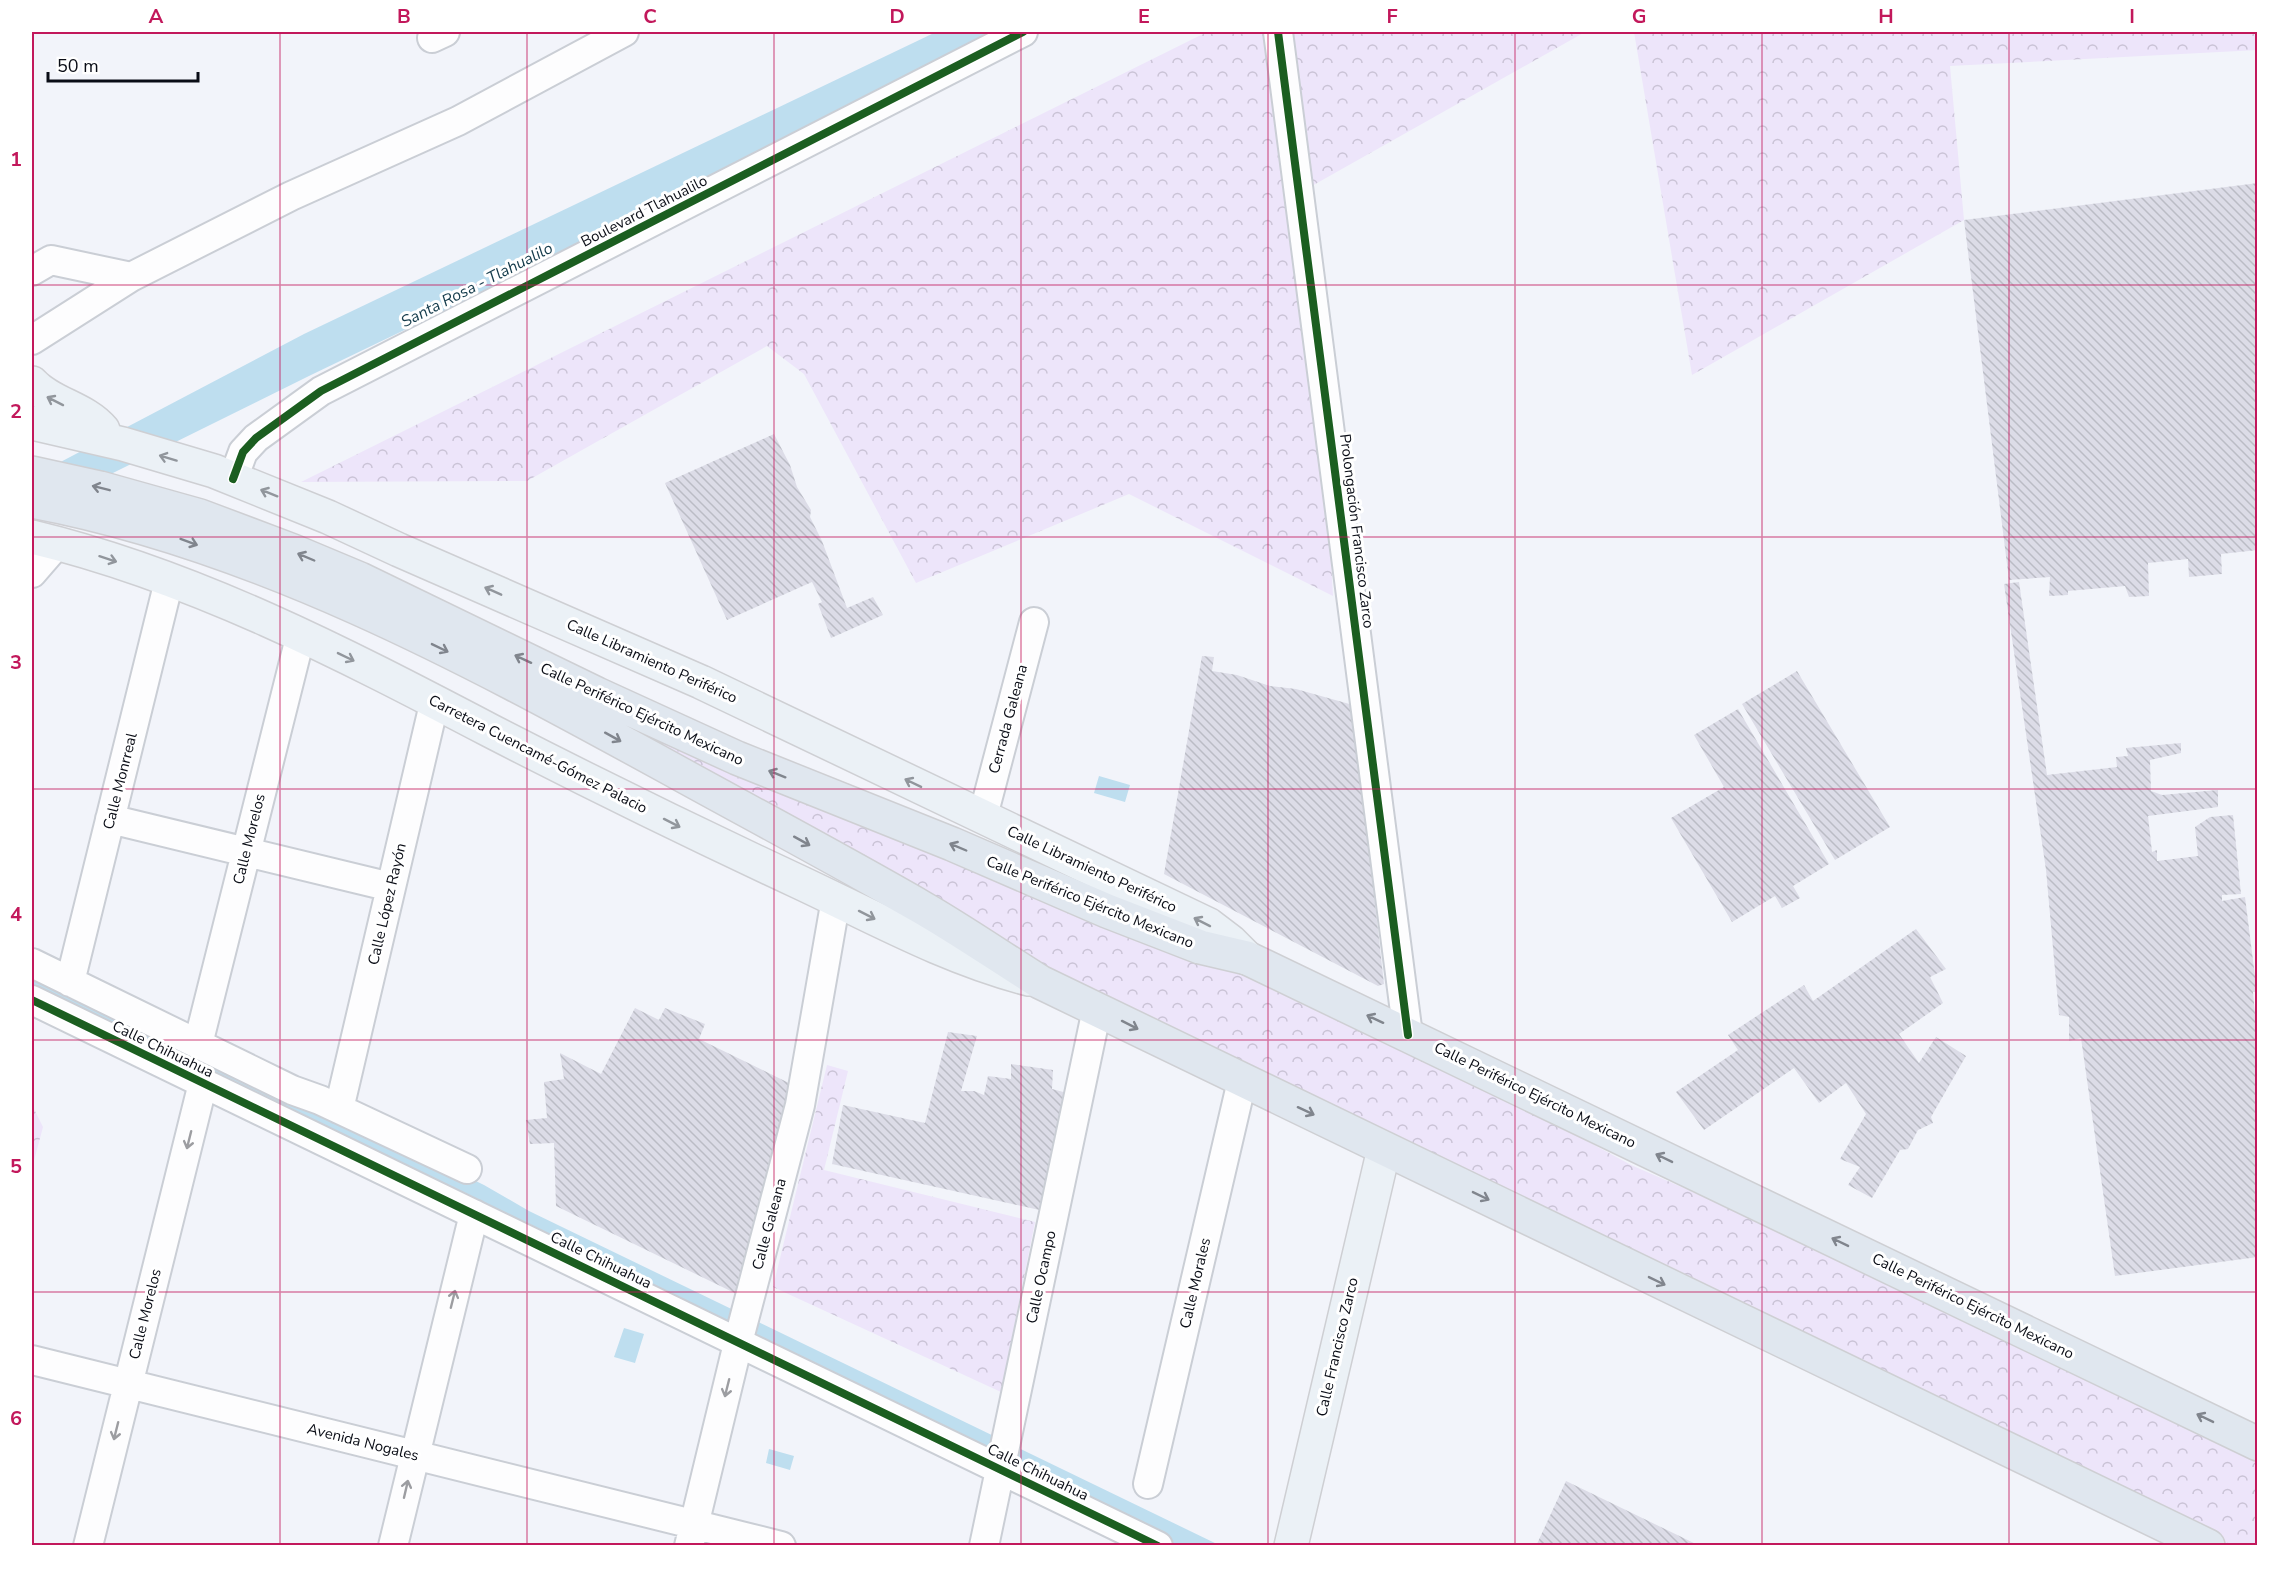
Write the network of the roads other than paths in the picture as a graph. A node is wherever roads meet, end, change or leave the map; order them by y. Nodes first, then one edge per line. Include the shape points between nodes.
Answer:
1 (624, 32) edge
2 (1023, 32) edge
3 (1278, 32) edge
4 (32, 271) edge
5 (131, 277) junction
6 (32, 340) edge
7 (32, 384) edge
8 (32, 423) edge
9 (117, 443) junction
10 (32, 473) edge
11 (223, 475) junction
12 (32, 501) edge
13 (45, 540) edge
14 (32, 573) edge
15 (169, 581) junction
16 (1034, 622) dead end
17 (301, 634) junction
18 (435, 700) junction
19 (983, 816) junction
20 (110, 819) junction
21 (246, 852) junction
22 (391, 886) junction
23 (836, 899) junction
24 (1247, 958) junction
25 (32, 963) edge
26 (70, 982) junction
27 (1040, 982) junction
28 (32, 1000) edge
29 (1097, 1009) junction
30 (1408, 1035) junction
31 (198, 1044) junction
32 (1242, 1081) junction
33 (203, 1083) junction
34 (339, 1109) junction
35 (1384, 1149) junction
36 (467, 1169) dead end
37 (474, 1214) junction
38 (740, 1337) junction
39 (32, 1360) edge
40 (127, 1384) junction
41 (2258, 1444) edge
42 (1004, 1453) junction
43 (414, 1455) junction
44 (1148, 1484) dead end
45 (692, 1535) edge
46 (88, 1545) edge
47 (393, 1545) edge
48 (781, 1545) edge
49 (984, 1545) edge
50 (1158, 1545) edge
51 (1290, 1545) edge
52 (2206, 1545) edge

1 - 5 street via 458,121 291,196
2 - 11 street, Boulevard Tlahualilo via 321,391 256,438
3 - 30 street, Prolongación Francisco Zarco
4 - 5 street via 51,260
5 - 6 street
9 -> 7 main road via 97,422 46,396
8 - 9 main road, Calle Libramiento Periférico
11 -> 9 main road, Calle Libramiento Periférico
24 -> 10 highway, Calle Periférico Ejército Mexicano via 1200,947 1107,911 738,758 293,551 200,516
19 -> 11 main road, Calle Libramiento Periférico via 701,682 328,517
12 -> 27 highway, Calle Periférico Ejército Mexicano via 143,526 281,576 387,622 486,670 798,839 923,908
13 - 14 street
13 -> 15 main road, Carretera Cuencamé-Gómez Palacio
15 - 17 main road, Carretera Cuencamé-Gómez Palacio
15 - 20 street, Calle Monrreal
16 - 19 street, Cerrada Galeana
17 -> 18 main road, Carretera Cuencamé-Gómez Palacio
17 - 21 street, Calle Morelos
18 - 22 street, Calle López Rayón
18 -> 23 main road, Carretera Cuencamé-Gómez Palacio via 677,825
24 -> 19 main road, Calle Libramiento Periférico via 1209,925
20 - 21 street
20 - 26 street, Calle Monrreal
21 - 22 street
21 - 31 street, Calle Morelos
22 - 34 street, Calle López Rayón
23 -> 27 main road, Carretera Cuencamé-Gómez Palacio via 960,958
23 - 38 street, Calle Galeana via 800,1105
30 -> 24 highway, Calle Periférico Ejército Mexicano
25 - 26 street
26 - 31 street
27 - 29 highway, Calle Periférico Ejército Mexicano
28 - 33 street, Calle Chihuahua
29 -> 32 highway, Calle Periférico Ejército Mexicano
29 - 42 street, Calle Ocampo
41 -> 30 highway, Calle Periférico Ejército Mexicano
31 - 34 street
32 -> 35 highway, Calle Periférico Ejército Mexicano
32 - 44 street, Calle Morales
33 - 37 street, Calle Chihuahua
33 -> 40 street, Calle Morelos
34 - 36 street
35 - 51 main road, Calle Francisco Zarco
35 -> 52 highway, Calle Periférico Ejército Mexicano
37 - 38 street, Calle Chihuahua
43 -> 37 street
38 - 42 street, Calle Chihuahua
38 -> 45 street, Calle Galeana
39 - 40 street, Avenida Nogales
40 - 43 street, Avenida Nogales
40 -> 46 street, Calle Morelos
42 - 49 street, Calle Ocampo
42 - 50 street, Calle Chihuahua
43 - 45 street, Avenida Nogales
47 -> 43 street
45 - 48 street, Avenida Nogales

